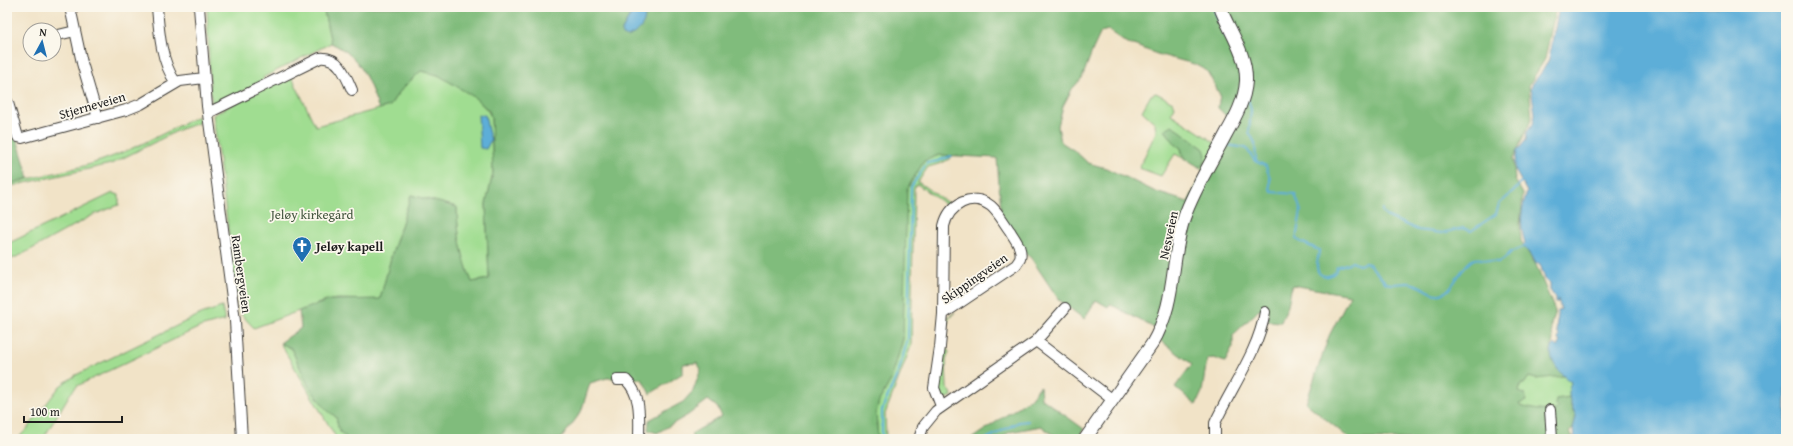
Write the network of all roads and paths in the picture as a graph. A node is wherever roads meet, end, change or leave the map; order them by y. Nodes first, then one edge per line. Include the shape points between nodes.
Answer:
1 (70, 7) edge
2 (158, 7) edge
3 (199, 7) edge
4 (1220, 7) edge
5 (75, 31) junction
6 (62, 34) edge
7 (204, 78) junction
8 (176, 83) junction
9 (352, 90) dead end
10 (8, 103) edge
11 (208, 113) junction
12 (98, 118) junction
13 (1065, 308) dead end
14 (1265, 312) dead end
15 (943, 314) junction
16 (1036, 341) junction
17 (617, 380) dead end
18 (1113, 400) junction
19 (941, 406) junction
20 (1550, 410) dead end
21 (1217, 438) edge
22 (242, 439) edge
23 (638, 439) edge
24 (919, 439) edge
25 (1085, 439) edge
26 (1552, 439) edge

1 - 5 street
2 - 8 street via 165,60
3 - 7 street, Rambergveien
4 - 18 main road, Nesveien via 1244,61 1244,94 1184,217 1178,240 1173,286 1163,322 1152,344
5 - 6 street
5 - 12 street via 89,92
7 - 8 street, Stjerneveien
7 - 11 street, Rambergveien
8 - 12 street, Stjerneveien via 135,107
9 - 11 street via 337,64 327,58 320,58
10 - 12 street, Stjerneveien via 18,137
11 - 22 street, Rambergveien via 235,321
13 - 16 street
14 - 21 street via 1261,332 1215,423
15 - 15 street, Skippingveien via 946,219 957,204 980,200 997,213 1019,247 1020,259 1016,265
15 - 19 street, Skippingveien via 934,388
16 - 18 street
16 - 19 street
17 - 23 street via 626,380 636,393 639,410
18 - 25 main road, Nesveien
19 - 24 street via 927,420
20 - 26 street

